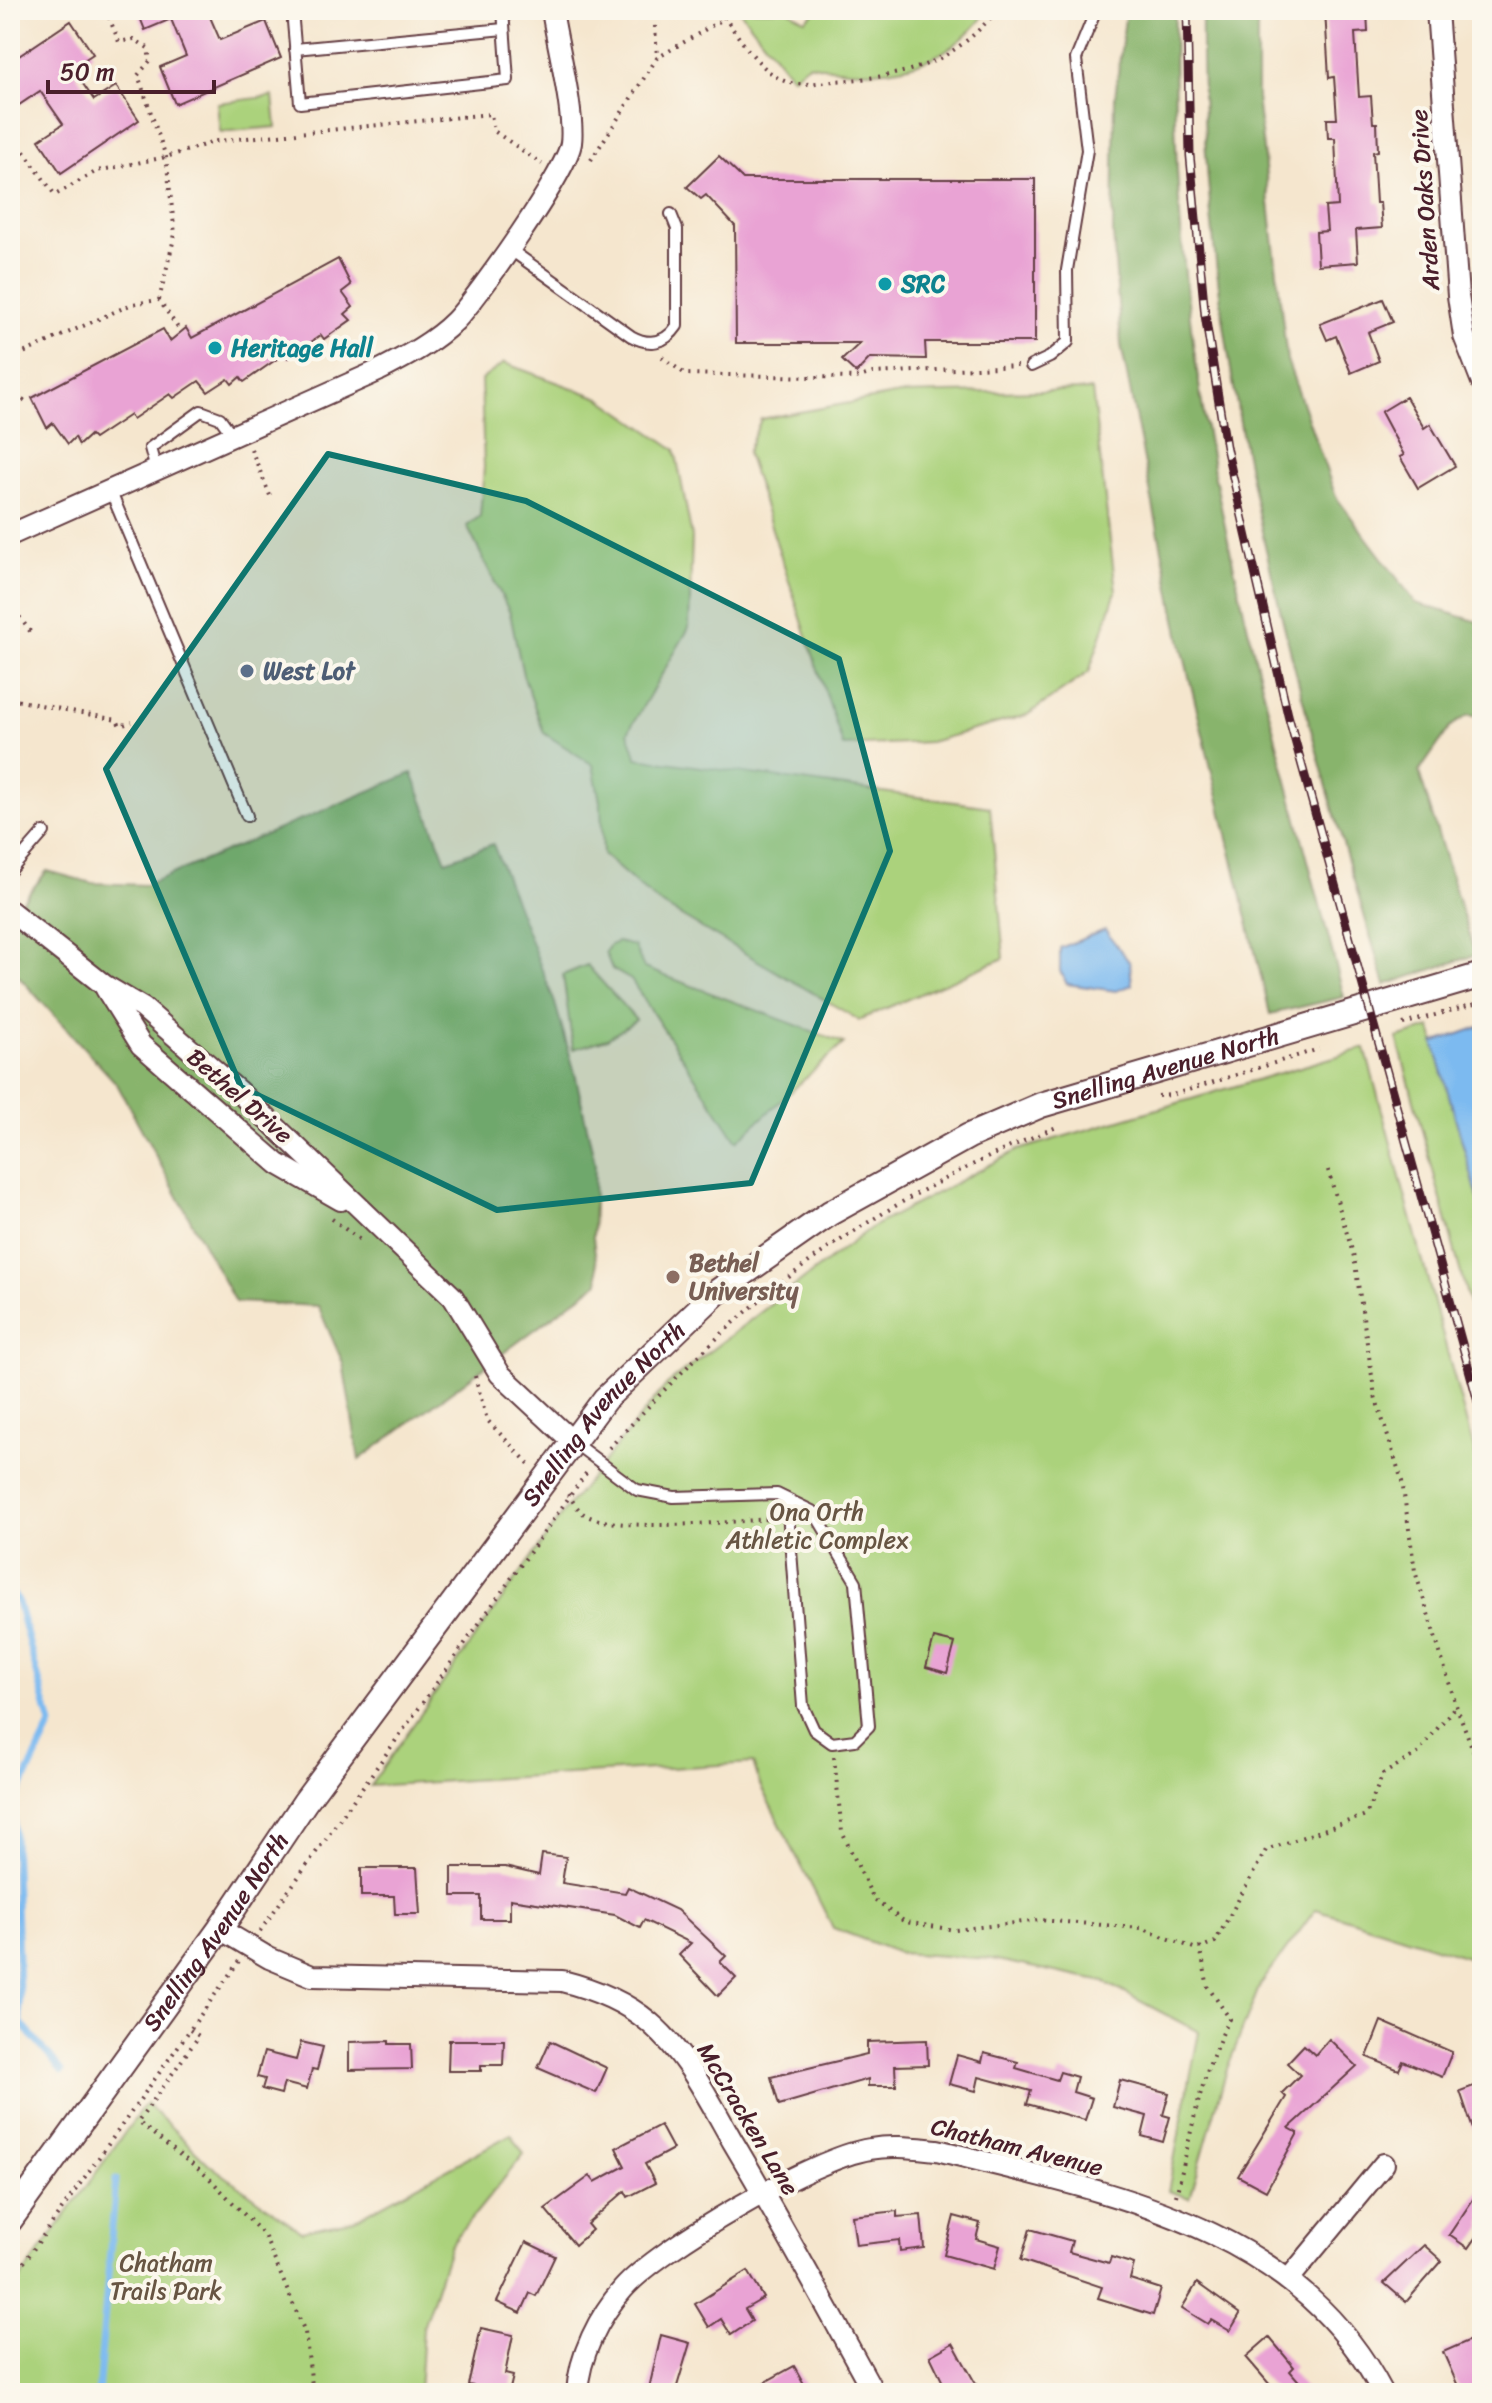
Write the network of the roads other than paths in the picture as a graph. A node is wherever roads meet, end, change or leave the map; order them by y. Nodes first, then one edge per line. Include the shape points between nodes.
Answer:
1 (292, 10) edge
2 (503, 10) edge
3 (552, 10) edge
4 (1096, 10) edge
5 (1437, 10) edge
6 (504, 29) junction
7 (295, 49) junction
8 (671, 214) dead end
9 (508, 248) junction
10 (1031, 366) road end
11 (1482, 382) edge
12 (233, 436) junction
13 (156, 470) junction
14 (110, 490) junction
15 (10, 535) edge
16 (247, 816) dead end
17 (44, 832) dead end
18 (10, 871) edge
19 (10, 911) edge
20 (1482, 975) edge
21 (104, 985) junction
22 (369, 1216) junction
23 (573, 1442) junction
24 (787, 1499) junction
25 (220, 1929) junction
26 (1384, 2164) dead end
27 (764, 2194) junction
28 (10, 2220) edge
29 (1289, 2279) junction
30 (577, 2393) edge
31 (874, 2393) edge
32 (1383, 2393) edge

1 - 7 lane
2 - 6 lane
3 - 9 street via 571,140 558,175
4 - 10 lane via 1076,59 1087,150 1067,270 1068,342
5 - 11 street, Arden Oaks Drive via 1458,296 1464,336
6 - 7 lane
6 - 7 lane via 508,80 300,103
8 - 9 lane via 677,229 677,326 669,338 644,343
9 - 12 street via 455,321 434,339 378,371
12 - 13 street
12 - 13 lane via 220,418 201,411 150,448
13 - 14 street
14 - 15 street
14 - 16 lane
17 - 18 lane
19 - 21 street, Bethel Drive
20 - 23 street, Snelling Avenue North via 1133,1075 969,1136 830,1213 717,1292 605,1399
21 - 22 street, Bethel Drive via 143,1008 209,1065
21 - 22 street, Bethel Drive via 141,1045 278,1164
22 - 23 street, Bethel Drive via 453,1297 500,1374
23 - 24 lane via 637,1490 674,1497 777,1494
23 - 25 street, Snelling Avenue North via 305,1802
24 - 24 lane via 814,1512 856,1582 869,1726 855,1740 832,1743 814,1730 803,1706
25 - 27 street, McCracken Lane via 312,1976 544,1978 593,1989 649,2022 672,2045
25 - 28 street, Snelling Avenue North
26 - 29 street
27 - 29 street, Chatham Avenue via 868,2149 937,2150 1171,2214 1249,2251
27 - 30 street, Chatham Avenue via 665,2253 622,2290 587,2349
27 - 31 street, McCracken Lane
29 - 32 street, Chatham Avenue via 1346,2336

